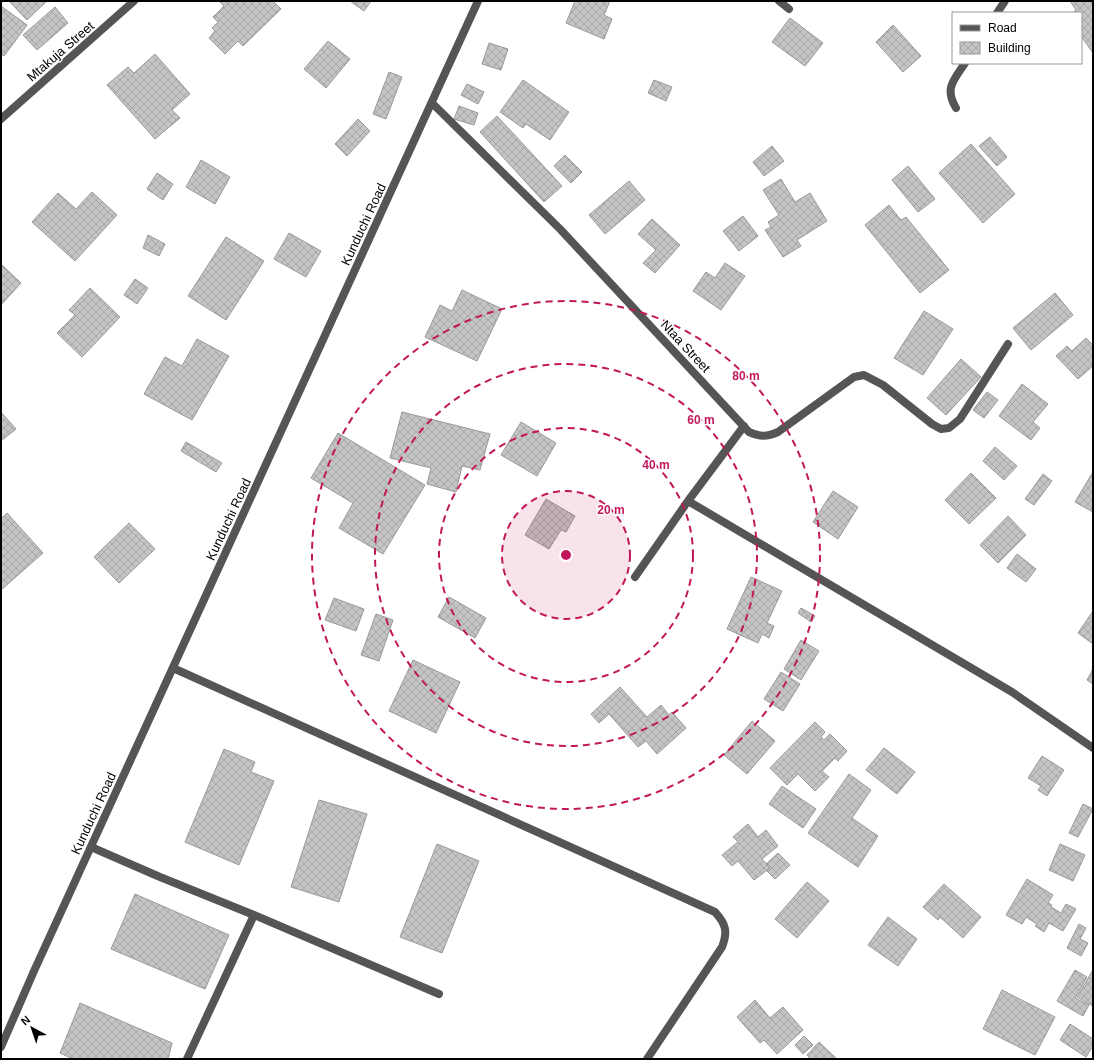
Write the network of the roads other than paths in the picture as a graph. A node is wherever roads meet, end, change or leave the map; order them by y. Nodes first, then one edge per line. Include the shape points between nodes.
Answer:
1 (134, 1) edge
2 (478, 1) edge
3 (780, 1) edge
4 (1005, 1) edge
5 (789, 9) dead end
6 (998, 12) edge
7 (964, 64) edge
8 (432, 103) junction
9 (956, 108) dead end
10 (1, 119) edge
11 (1008, 344) dead end
12 (744, 426) junction
13 (688, 501) junction
14 (635, 577) dead end
15 (173, 668) junction
16 (1093, 748) edge
17 (91, 847) junction
18 (254, 915) junction
19 (439, 994) dead end
20 (1, 1047) edge
21 (187, 1059) edge
22 (647, 1059) edge

1 - 10 street, Mtakuja Street
2 - 8 street, Kunduchi Road
3 - 5 street
4 - 6 street
7 - 9 street via 951,86 950,94
8 - 12 street, Ntaa Street via 560,229
8 - 15 street, Kunduchi Road
11 - 12 street, Ntaa Street via 960,419 949,428 941,429 932,424 882,385 864,375 854,377 771,435 756,435
12 - 13 street
13 - 14 street
13 - 16 street via 1012,692
15 - 17 street, Kunduchi Road
15 - 22 street via 715,912 724,924 726,932 722,947
17 - 18 street
17 - 20 street, Kunduchi Road
18 - 19 street
18 - 21 street

